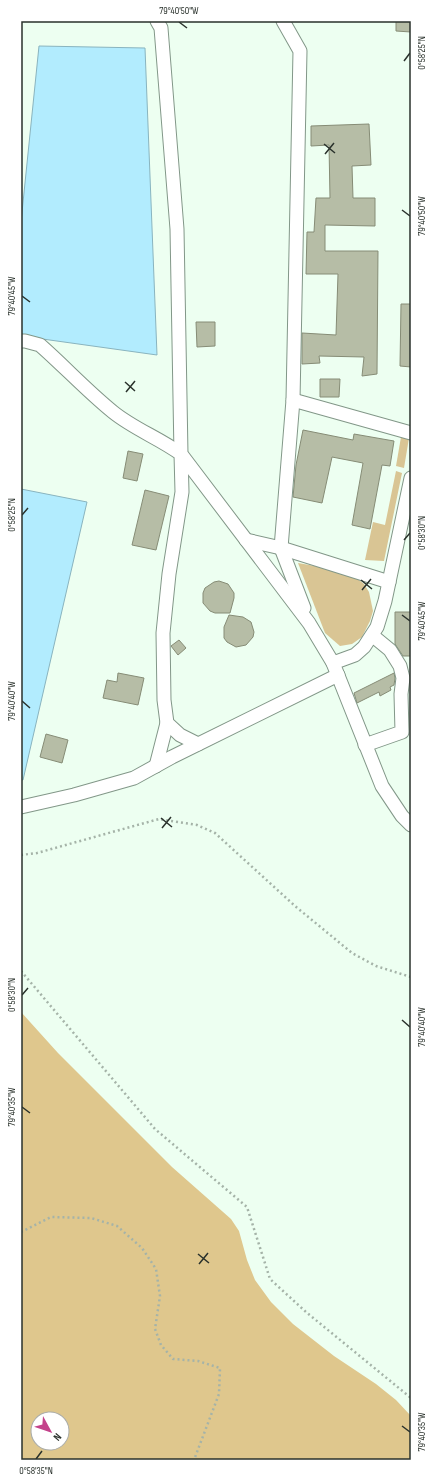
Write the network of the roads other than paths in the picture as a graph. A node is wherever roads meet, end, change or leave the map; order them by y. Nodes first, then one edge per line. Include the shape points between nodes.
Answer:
1 (283, 21) edge
2 (160, 23) edge
3 (21, 341) edge
4 (293, 400) junction
5 (411, 433) edge
6 (181, 454) junction
7 (411, 478) edge
8 (246, 540) junction
9 (281, 548) junction
10 (389, 582) junction
11 (309, 623) junction
12 (373, 636) junction
13 (335, 669) junction
14 (166, 723) junction
15 (198, 744) junction
16 (365, 745) junction
17 (156, 766) junction
18 (21, 807) edge
19 (411, 825) edge

1 - 4 street via 300,51
2 - 6 street via 177,229
3 - 6 street via 40,345 113,412 134,428
4 - 5 street
4 - 9 street
6 - 8 street
6 - 14 street via 182,492 168,574 163,633
7 - 10 street
8 - 9 street
8 - 11 street
9 - 10 street
9 - 11 street
10 - 12 street via 378,627
11 - 13 street
12 - 13 street via 355,655
12 - 16 street via 390,650 400,666 403,678 402,732
13 - 15 street
13 - 16 street
14 - 15 street via 180,735
14 - 17 street
15 - 17 street
16 - 19 street via 382,786
17 - 18 street via 134,778

